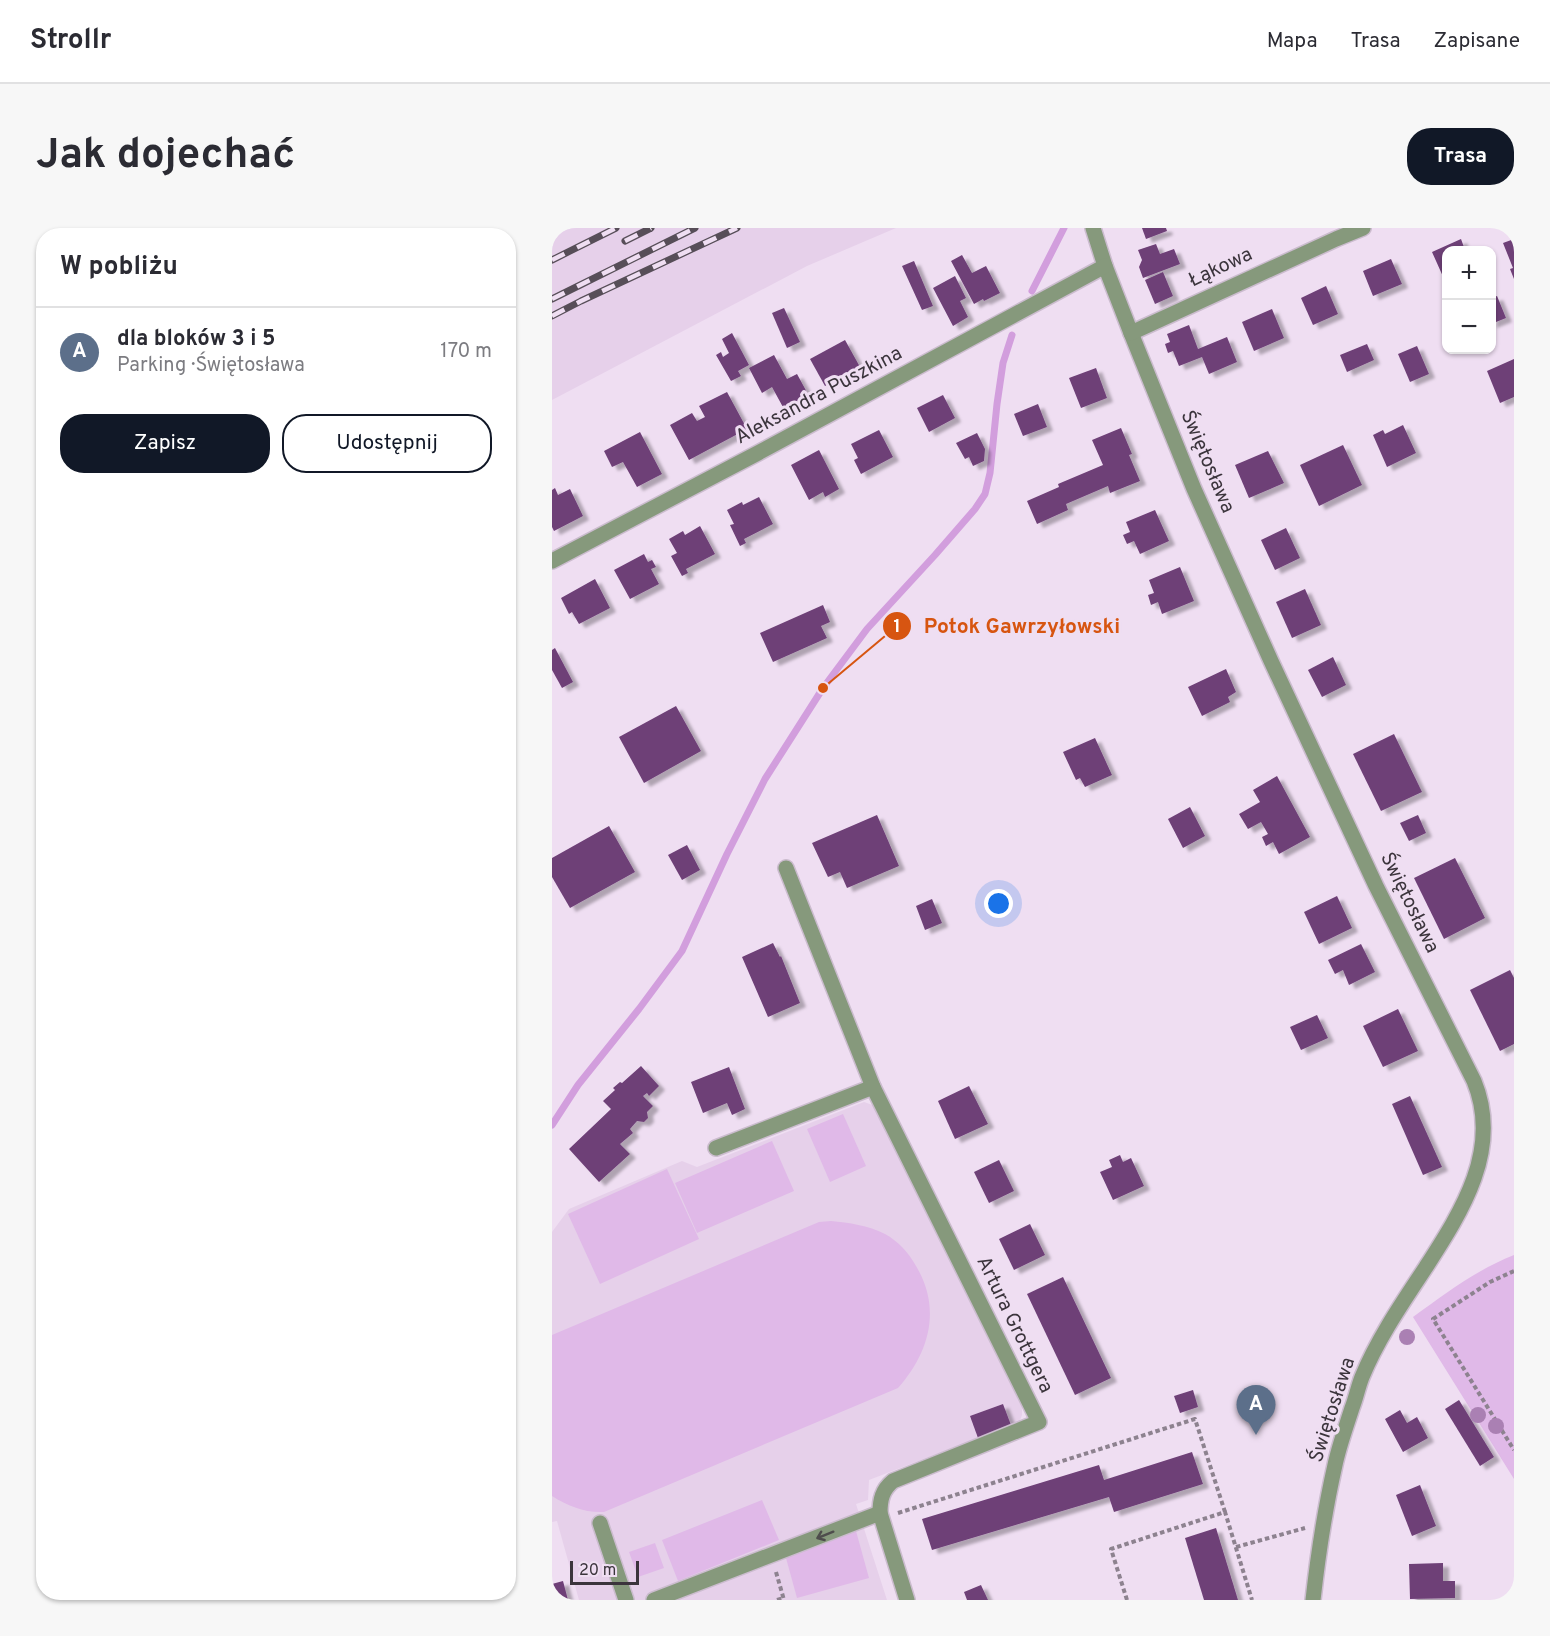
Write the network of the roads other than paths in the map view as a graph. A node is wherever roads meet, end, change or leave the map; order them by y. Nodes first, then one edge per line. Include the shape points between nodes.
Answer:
1 (1093, 228) edge
2 (1363, 228) edge
3 (1105, 266) junction
4 (1131, 333) junction
5 (552, 561) edge
6 (786, 868) dead end
7 (873, 1087) junction
8 (716, 1148) dead end
9 (886, 1514) junction
10 (600, 1523) dead end
11 (626, 1600) edge
12 (654, 1600) edge
13 (907, 1600) edge
14 (1313, 1600) edge

1 - 3 street, Świętosława
2 - 4 street, Łąkowa
3 - 4 street, Świętosława
3 - 5 street, Aleksandra Puszkina
4 - 14 street, Świętosława via 1194,489 1271,661 1376,886 1474,1081 1483,1110 1482,1146 1472,1188 1451,1229 1387,1328 1362,1377 1335,1463
6 - 7 street, Artura Grottgera
7 - 8 street
7 - 9 street, Artura Grottgera via 1039,1422 892,1481 882,1495
9 -> 12 street
9 - 13 street
10 - 11 street

